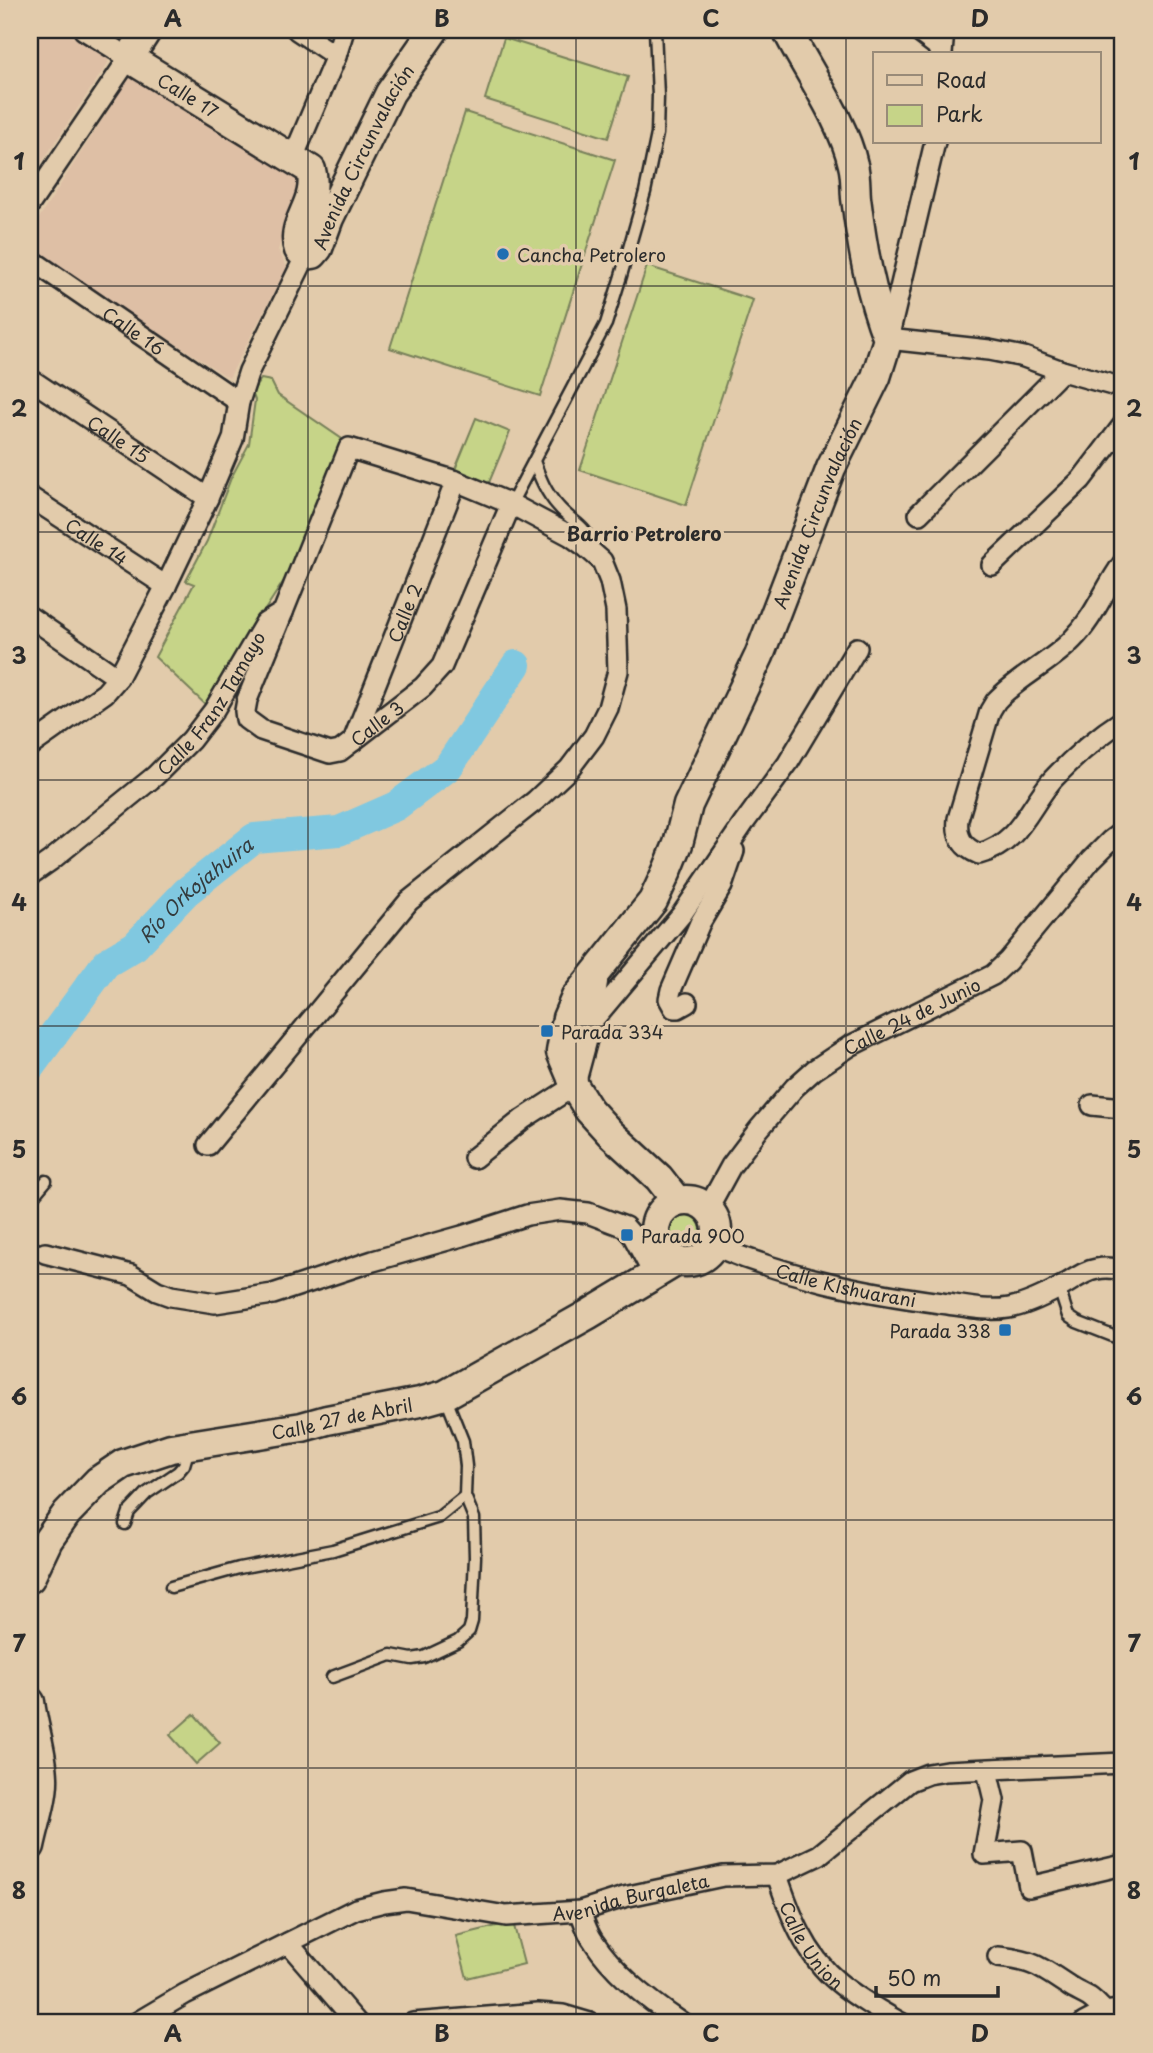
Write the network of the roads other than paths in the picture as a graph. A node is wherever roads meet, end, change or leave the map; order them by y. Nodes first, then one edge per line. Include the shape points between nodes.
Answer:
1 (84, 30) edge
2 (147, 30) edge
3 (297, 30) edge
4 (344, 30) edge
5 (434, 30) edge
6 (655, 30) edge
7 (916, 30) edge
8 (944, 30) edge
9 (795, 38) edge
10 (940, 52) edge
11 (941, 52) edge
12 (336, 55) junction
13 (129, 58) junction
14 (935, 144) edge
15 (293, 158) junction
16 (30, 204) edge
17 (306, 255) junction
18 (30, 259) edge
19 (888, 339) junction
20 (1062, 371) junction
21 (30, 379) edge
22 (1123, 388) edge
23 (239, 402) junction
24 (1123, 425) edge
25 (534, 461) junction
26 (456, 481) junction
27 (30, 497) edge
28 (208, 498) junction
29 (511, 504) junction
30 (919, 514) dead end
31 (594, 555) junction
32 (1123, 564) edge
33 (992, 565) dead end
34 (166, 586) junction
35 (284, 612) junction
36 (30, 617) edge
37 (857, 648) dead end
38 (118, 678) junction
39 (1123, 720) edge
40 (352, 743) junction
41 (30, 746) edge
42 (744, 824) junction
43 (1123, 831) edge
44 (30, 875) edge
45 (687, 1003) dead end
46 (574, 1029) junction
47 (573, 1082) junction
48 (1092, 1105) dead end
49 (1123, 1108) edge
50 (208, 1145) dead end
51 (474, 1158) dead end
52 (46, 1181) dead end
53 (30, 1200) edge
54 (677, 1201) junction
55 (708, 1208) junction
56 (714, 1246) junction
57 (37, 1249) edge
58 (666, 1268) junction
59 (1123, 1270) edge
60 (1059, 1288) junction
61 (1123, 1340) edge
62 (445, 1395) junction
63 (190, 1444) junction
64 (465, 1496) junction
65 (125, 1524) dead end
66 (30, 1578) edge
67 (171, 1587) dead end
68 (332, 1677) dead end
69 (30, 1702) edge
70 (1123, 1763) edge
71 (987, 1770) junction
72 (30, 1846) edge
73 (1123, 1865) edge
74 (777, 1875) junction
75 (580, 1911) junction
76 (288, 1943) junction
77 (998, 1957) dead end
78 (1114, 2011) edge
79 (136, 2023) edge
80 (357, 2023) edge
81 (413, 2023) edge
82 (590, 2023) edge
83 (682, 2023) edge
84 (901, 2023) edge
85 (1084, 2023) edge

1 - 13 street, Calle 17
2 - 13 main road
3 - 12 street
4 - 12 street
5 - 17 main road, Avenida Circunvalación via 390,93 318,248
6 - 25 lane via 657,134 638,219 606,324
7 - 10 street
8 - 11 street
9 - 19 main road via 844,137 853,166 868,275
12 - 15 street
13 - 15 main road, Calle 17
13 - 16 street
14 - 19 street
15 - 17 main road, Avenida Circunvalación via 310,170 312,177 311,199 296,233 299,250
17 - 23 street via 249,371
18 - 23 street, Calle 16
19 - 20 street via 989,350
19 - 46 main road, Avenida Circunvalación via 876,377 831,468 759,656 688,805 667,871 653,901 594,976
20 - 22 street
20 - 30 street
21 - 28 street, Calle 15
23 - 28 street via 233,439
24 - 33 street via 1081,480
25 - 29 lane
25 - 31 lane via 546,491 586,530
26 - 29 street
26 - 35 street, Calle Franz Tamayo via 349,448
26 - 40 street, Calle 2
27 - 34 street, Calle 14
28 - 34 street
29 - 31 street via 571,536
29 - 40 street, Calle 3 via 442,666 423,687
31 - 50 street via 602,561 610,581 618,650 618,671 608,708 594,736 569,769 535,801 409,901
32 - 39 street via 1084,627 1002,695 990,711 958,819 960,840 979,854 1000,846 1015,834 1053,780
34 - 38 street
35 - 40 street, Calle 3 via 247,700 246,719 261,730 330,752
35 - 44 street, Calle Franz Tamayo via 265,623 191,740 155,776
36 - 38 street
37 - 42 street via 788,763
38 - 41 street via 105,693
42 - 45 street via 722,886 671,990 674,1008
42 - 46 street via 682,914
43 - 55 street, Calle 24 de Junio via 1091,860 993,975 850,1046 794,1087 732,1166
46 - 47 main road, Avenida Circunvalación
47 - 51 street
47 - 54 main road via 589,1110
48 - 49 street
52 - 53 lane
54 - 55 main road via 694,1200
54 - 58 main road via 661,1212 655,1231 668,1256
55 - 56 main road via 717,1226
56 - 58 main road via 698,1260
56 - 60 street, Calle KIshuarani via 755,1264 823,1283 983,1308 1010,1308
57 - 58 street via 124,1272 172,1296 224,1303 273,1294 527,1214 560,1210 587,1213 625,1227
58 - 62 main road, Calle 27 de Abril
59 - 60 street, Calle KIshuarani via 1095,1269
60 - 61 lane via 1068,1316
62 - 63 main road, Calle 27 de Abril via 302,1427
62 - 64 lane via 463,1441
63 - 65 lane via 184,1465 147,1493 129,1512
63 - 66 main road, Calle 27 de Abril via 123,1464 98,1481 48,1539
64 - 67 lane via 439,1517 370,1539
64 - 68 lane via 475,1534 469,1631 424,1657 391,1655
69 - 72 main road via 43,1779
70 - 71 street, Avenida Burgaleta
71 - 73 street via 994,1800 984,1854 1022,1851 1029,1887
71 - 74 street, Avenida Burgaleta via 946,1771 910,1781 819,1855
74 - 75 street, Avenida Burgaleta via 723,1876
74 - 84 street, Calle Union via 793,1922 813,1954 837,1982
75 - 76 street, Avenida Burgaleta via 506,1916 395,1900 356,1909
75 - 83 street via 594,1942 619,1971
76 - 79 street, Avenida Burgaleta
76 - 80 street
77 - 78 street via 1045,1969
78 - 85 street
81 - 82 street via 538,2014

